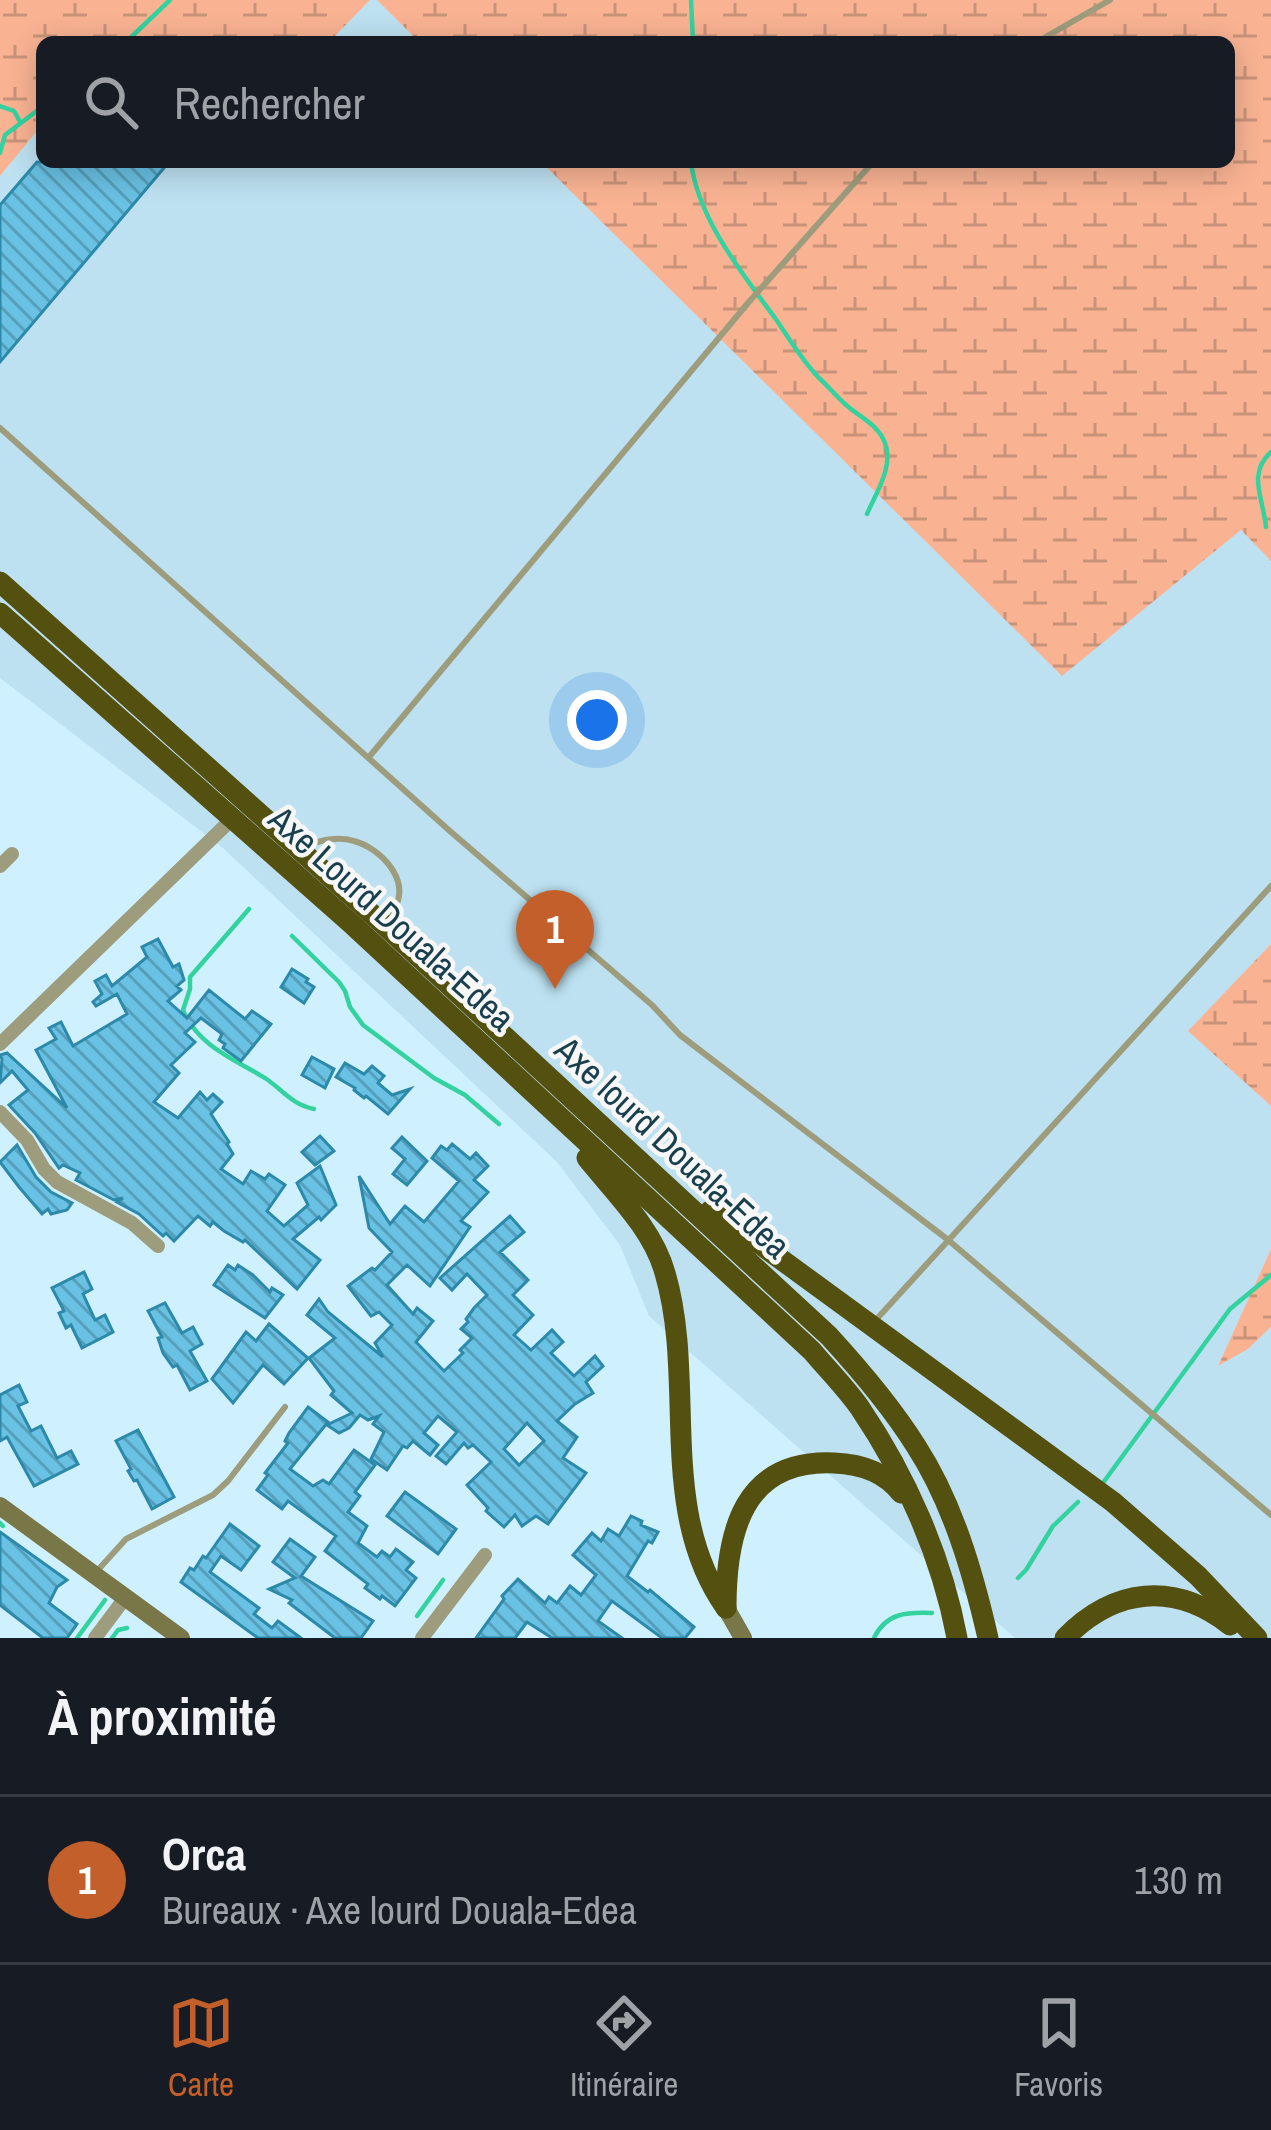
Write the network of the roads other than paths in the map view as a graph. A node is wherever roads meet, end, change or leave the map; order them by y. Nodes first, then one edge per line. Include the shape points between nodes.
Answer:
1 (1110, 0) edge
2 (1047, 36) edge
3 (868, 168) edge
4 (0, 428) edge
5 (0, 582) edge
6 (0, 613) edge
7 (369, 758) junction
8 (233, 818) junction
9 (297, 848) junction
10 (12, 854) dead end
11 (0, 866) edge
12 (1271, 886) edge
13 (383, 924) junction
14 (0, 1044) edge
15 (537, 1095) junction
16 (0, 1112) edge
17 (658, 1177) junction
18 (947, 1239) junction
19 (158, 1246) dead end
20 (871, 1324) junction
21 (285, 1406) dead end
22 (0, 1506) edge
23 (1271, 1515) edge
24 (925, 1533) junction
25 (485, 1555) dead end
26 (95, 1574) junction
27 (124, 1598) junction
28 (726, 1608) junction
29 (740, 1637) edge
30 (94, 1638) edge
31 (181, 1638) edge
32 (422, 1638) edge
33 (957, 1638) edge
34 (988, 1638) edge
35 (1065, 1638) edge
36 (1245, 1638) edge
37 (1257, 1638) edge

1 - 2 lane
3 - 7 lane
4 - 7 lane
5 - 9 highway, Axe lourd Douala-Edea
6 - 8 highway, Axe Lourd Douala-Edea
7 - 18 lane via 680,1035
8 - 14 street
8 - 15 highway, Axe Lourd Douala-Edea
9 - 13 highway, Axe lourd Douala-Edea
9 - 13 lane via 330,838 357,841 386,860 400,881 398,904
10 - 11 street
12 - 18 lane
13 - 17 highway, Axe lourd Douala-Edea
15 - 24 highway, Axe Lourd Douala-Edea via 812,1351 857,1403
15 - 28 highway via 654,1244 665,1273 690,1521 709,1585
16 - 19 street via 57,1182 132,1222
17 - 20 highway
17 - 34 highway, Axe lourd Douala-Edea via 876,1388 944,1500
18 - 20 lane
18 - 23 lane
20 - 37 highway via 1112,1502
21 - 26 lane via 213,1495 126,1539
22 - 26 main road
24 - 28 highway via 881,1474 799,1464 772,1476 735,1526
24 - 33 highway, Axe Lourd Douala-Edea
25 - 32 street
26 - 27 main road
27 - 30 street
27 - 31 main road
28 - 29 main road
35 - 36 highway via 1115,1601 1149,1596 1212,1611

